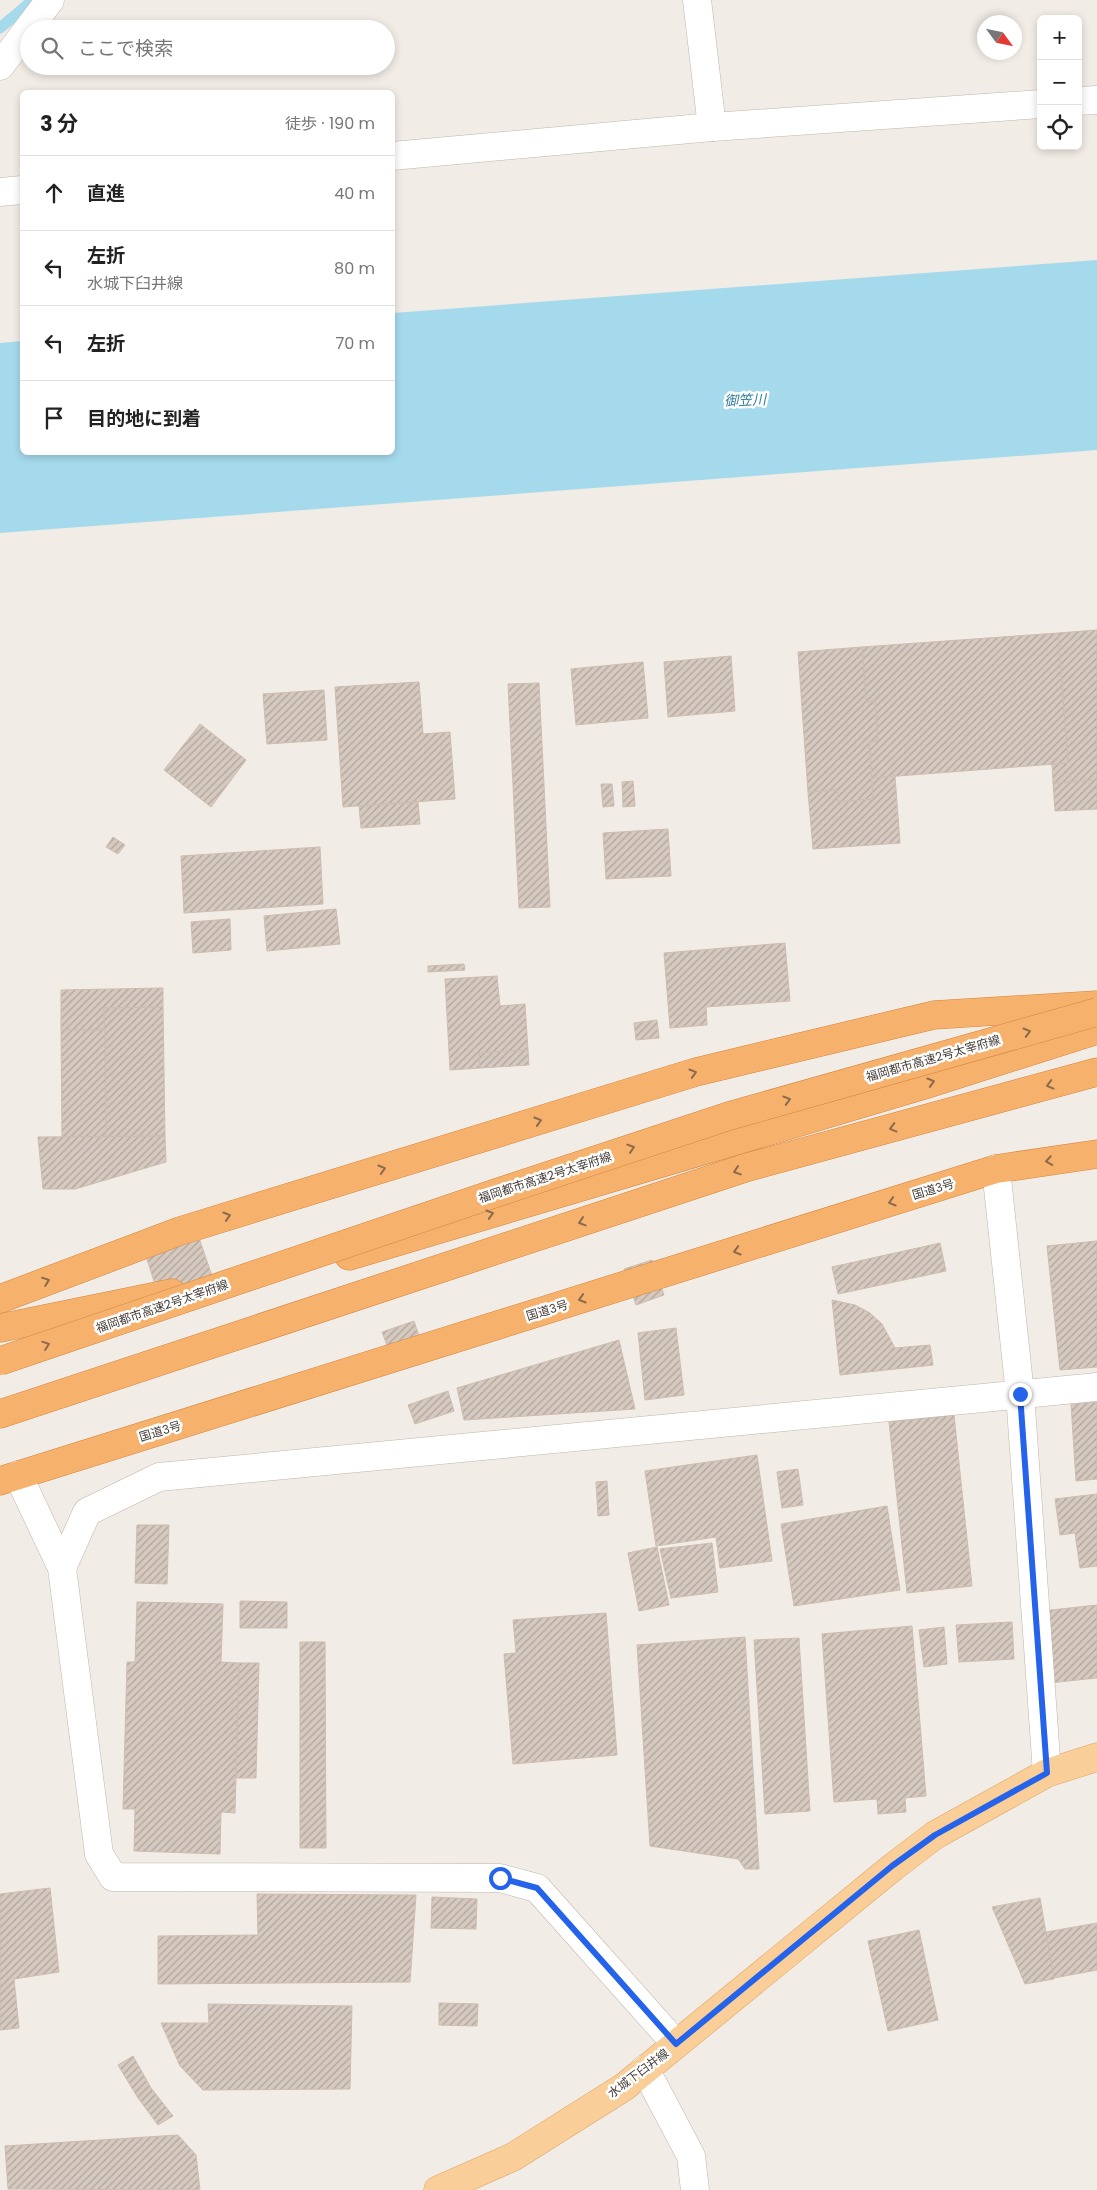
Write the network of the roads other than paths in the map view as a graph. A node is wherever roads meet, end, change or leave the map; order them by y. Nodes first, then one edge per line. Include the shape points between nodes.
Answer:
1 (50, 0) edge
2 (697, 0) edge
3 (35, 20) edge
4 (20, 40) edge
5 (0, 66) edge
6 (1097, 100) edge
7 (1082, 101) edge
8 (1037, 104) edge
9 (712, 127) junction
10 (395, 156) edge
11 (20, 190) edge
12 (0, 192) edge
13 (1097, 1005) edge
14 (1097, 1012) edge
15 (1097, 1030) edge
16 (1097, 1072) edge
17 (1097, 1154) edge
18 (996, 1170) junction
19 (0, 1299) edge
20 (0, 1328) edge
21 (0, 1361) edge
22 (1097, 1386) edge
23 (1020, 1394) junction
24 (0, 1414) edge
25 (9, 1478) edge
26 (62, 1568) junction
27 (1097, 1757) edge
28 (1047, 1773) junction
29 (676, 2044) junction
30 (645, 2069) junction
31 (438, 2190) edge
32 (696, 2190) edge

1 - 3 street
2 - 9 street
4 - 5 street
6 - 7 street
8 - 9 street
9 - 10 street
11 - 12 street
19 -> 13 highway via 180,1231 696,1072 934,1015
21 -> 14 highway, 福岡都市高速2号太宰府線, bridge via 729,1116
20 -> 15 highway via 334,1260
16 -> 24 highway via 748,1167
17 -> 18 highway, 国道3号
18 - 23 street
18 -> 25 highway, 国道3号
22 - 23 street
23 - 26 street via 159,1477 87,1512
23 - 28 street
25 - 26 street
26 - 29 street via 99,1854 113,1877 500,1878 537,1888
27 - 28 main road, 水城下臼井線
28 - 29 main road, 水城下臼井線 via 935,1835 892,1866
29 - 30 main road, 水城下臼井線
30 - 31 main road, 水城下臼井線 via 624,2087 513,2156
30 - 32 street via 691,2156

